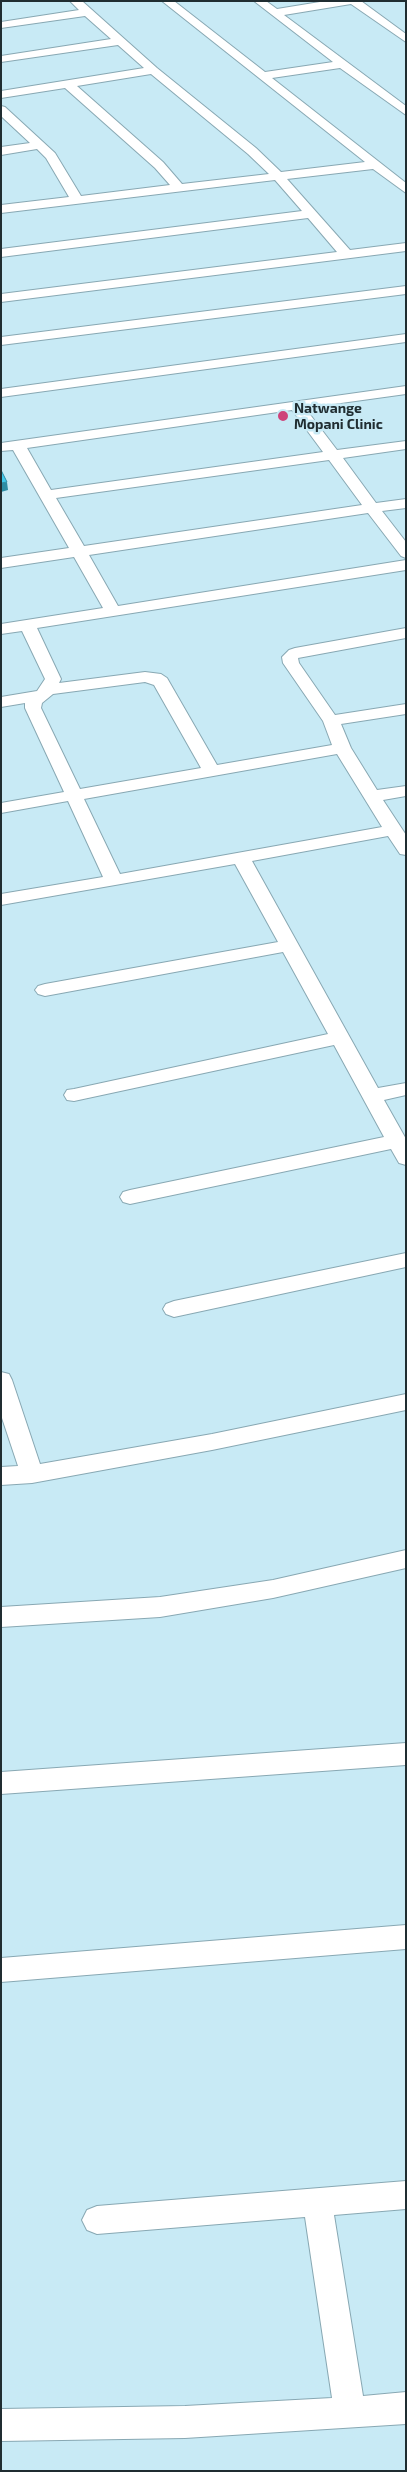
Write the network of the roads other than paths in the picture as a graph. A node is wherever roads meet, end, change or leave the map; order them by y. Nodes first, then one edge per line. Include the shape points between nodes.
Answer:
1 (75, 1) edge
2 (167, 1) edge
3 (259, 1) edge
4 (348, 1) edge
5 (354, 1) edge
6 (87, 12) junction
7 (274, 13) junction
8 (1, 25) edge
9 (406, 39) edge
10 (119, 41) junction
11 (1, 59) edge
12 (343, 64) junction
13 (153, 70) junction
14 (263, 76) junction
15 (68, 84) junction
16 (1, 95) edge
17 (1, 109) edge
18 (405, 110) edge
19 (39, 145) junction
20 (1, 151) edge
21 (374, 165) junction
22 (278, 176) junction
23 (180, 189) junction
24 (406, 189) edge
25 (78, 201) junction
26 (2, 208) edge
27 (312, 214) junction
28 (406, 248) edge
29 (1, 252) edge
30 (347, 255) junction
31 (406, 290) edge
32 (1, 298) edge
33 (406, 338) edge
34 (1, 341) edge
35 (406, 390) edge
36 (1, 393) edge
37 (296, 406) junction
38 (18, 445) junction
39 (406, 445) edge
40 (1, 447) edge
41 (332, 455) junction
42 (48, 495) junction
43 (406, 503) edge
44 (370, 508) junction
45 (79, 552) junction
46 (406, 553) edge
47 (1, 564) edge
48 (406, 565) edge
49 (113, 611) junction
50 (28, 626) junction
51 (1, 629) edge
52 (406, 633) edge
53 (45, 692) junction
54 (1, 702) edge
55 (406, 709) edge
56 (331, 721) junction
57 (342, 748) junction
58 (211, 770) junction
59 (406, 791) edge
60 (73, 796) junction
61 (374, 796) junction
62 (1, 808) edge
63 (393, 830) junction
64 (406, 850) edge
65 (241, 858) junction
66 (114, 880) junction
67 (1, 900) edge
68 (290, 945) junction
69 (45, 990) dead end
70 (341, 1037) junction
71 (406, 1089) edge
72 (74, 1095) dead end
73 (372, 1096) junction
74 (401, 1149) edge
75 (130, 1197) dead end
76 (406, 1260) edge
77 (174, 1309) dead end
78 (1, 1380) edge
79 (406, 1402) edge
80 (32, 1474) junction
81 (1, 1476) edge
82 (406, 1559) edge
83 (1, 1617) edge
84 (406, 1754) edge
85 (1, 1783) edge
86 (406, 1937) edge
87 (1, 1970) edge
88 (406, 2195) edge
89 (317, 2202) junction
90 (97, 2220) dead end
91 (406, 2408) edge
92 (350, 2414) junction
93 (1, 2425) edge

1 - 6 street
2 - 14 street
3 - 7 street
4 - 7 street
5 - 9 street
6 - 8 street
6 - 10 street
7 - 12 street
10 - 11 street
10 - 13 street
12 - 14 street
12 - 18 street
13 - 15 street
13 - 22 street
14 - 21 street
15 - 16 street
15 - 23 street via 159,165
17 - 19 street
19 - 20 street
19 - 25 street via 51,156
21 - 22 street
21 - 24 street
22 - 23 street
22 - 27 street
23 - 25 street
25 - 26 street
27 - 29 street
27 - 30 street
28 - 30 street
30 - 32 street
31 - 34 street
33 - 36 street
35 - 37 street
37 - 38 street
37 - 41 street
38 - 40 street
38 - 42 street
39 - 41 street
41 - 42 street
41 - 44 street
42 - 45 street
43 - 44 street
44 - 45 street
44 - 46 street
45 - 47 street
45 - 49 street
48 - 49 street
49 - 50 street
50 - 51 street
50 - 53 street via 53,680
52 - 56 street via 295,653 290,657
53 - 54 street
53 - 58 street via 154,678 161,682
53 - 60 street via 34,701 33,708
55 - 56 street
56 - 57 street
57 - 58 street
57 - 61 street
58 - 60 street
59 - 61 street
60 - 62 street
60 - 66 street
61 - 63 street
63 - 64 street
63 - 65 street
65 - 66 street
65 - 68 street
66 - 67 street
68 - 69 street
68 - 70 street
70 - 72 street
70 - 73 street
71 - 73 street
73 - 74 street
74 - 75 street
76 - 77 street
78 - 80 street
79 - 80 street via 212,1442
80 - 81 street
82 - 83 street via 272,1589 160,1607
84 - 85 street
86 - 87 street
88 - 89 street
89 - 90 street
89 - 92 street
91 - 92 street
92 - 93 street via 185,2422

